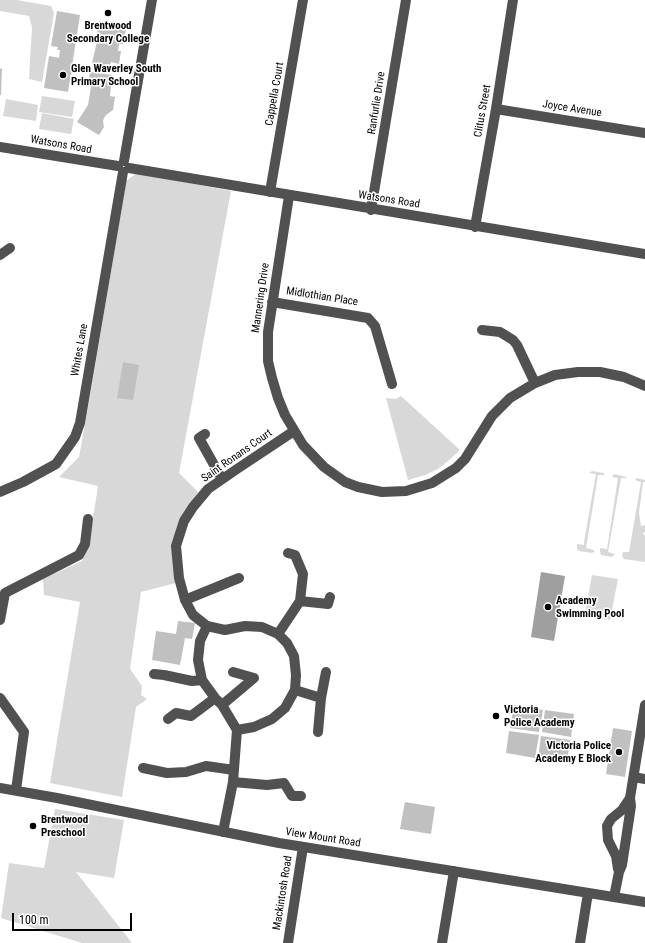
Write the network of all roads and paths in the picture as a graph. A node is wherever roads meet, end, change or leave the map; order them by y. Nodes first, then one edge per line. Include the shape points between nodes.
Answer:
1 (152, 0) edge
2 (303, 0) edge
3 (406, 0) edge
4 (513, 0) edge
5 (496, 109) junction
6 (645, 133) edge
7 (0, 146) edge
8 (124, 167) junction
9 (270, 192) junction
10 (289, 196) junction
11 (371, 210) junction
12 (475, 226) junction
13 (10, 248) dead end
14 (0, 254) edge
15 (645, 254) edge
16 (272, 302) junction
17 (482, 330) dead end
18 (535, 383) junction
19 (392, 384) dead end
20 (645, 386) edge
21 (294, 431) junction
22 (205, 434) dead end
23 (222, 479) junction
24 (0, 492) edge
25 (88, 518) dead end
26 (288, 553) dead end
27 (239, 578) dead end
28 (330, 598) dead end
29 (185, 600) junction
30 (300, 601) junction
31 (1, 606) edge
32 (0, 620) edge
33 (207, 626) junction
34 (278, 634) junction
35 (232, 672) dead end
36 (326, 672) dead end
37 (154, 674) dead end
38 (202, 680) junction
39 (295, 690) junction
40 (0, 698) edge
41 (321, 698) junction
42 (218, 701) junction
43 (645, 705) edge
44 (168, 719) dead end
45 (238, 730) junction
46 (318, 732) dead end
47 (143, 768) dead end
48 (234, 770) junction
49 (634, 777) junction
50 (645, 779) edge
51 (233, 782) junction
52 (0, 788) edge
53 (16, 790) junction
54 (301, 796) dead end
55 (630, 798) junction
56 (618, 814) junction
57 (628, 823) junction
58 (223, 832) junction
59 (303, 847) junction
60 (454, 871) junction
61 (619, 872) junction
62 (588, 893) junction
63 (614, 897) junction
64 (645, 902) edge
65 (288, 943) edge
66 (442, 943) edge
67 (580, 943) edge

1 - 8 street, Whites Lane
2 - 9 street, Cappella Court
3 - 11 street, Ranfurlie Drive
4 - 5 street, Clitus Street
5 - 6 street, Joyce Avenue
5 - 12 street, Clitus Street
7 - 8 street, Watsons Road
8 - 9 street, Watsons Road
8 - 24 street, Whites Lane via 80,423 75,437 56,464
9 - 10 street, Watsons Road
10 - 11 street, Watsons Road
10 - 16 street, Mannering Drive
11 - 12 street, Watsons Road
12 - 15 street, Watsons Road
13 - 14 street
16 - 19 street, Midlothian Place via 368,318 375,326
16 - 21 street, Mannering Drive via 268,361 278,398
17 - 18 street via 500,332 513,340
18 - 20 street, Mannering Drive via 566,373 590,371 624,377
18 - 21 street, Mannering Drive via 510,398 496,411 473,448 456,468 432,483 406,491 371,491 346,482 313,457
21 - 23 street, Saint Ronans Court
22 - 23 street via 199,438
23 - 29 street, Saint Ronans Court via 208,489 193,507 184,521 176,546 178,578
25 - 31 street via 84,544 79,555 4,593
26 - 30 street via 295,555 303,574
27 - 29 street
28 - 30 street via 328,604
29 - 33 street via 193,615
30 - 34 street
31 - 32 street
33 - 34 street via 225,630 245,626 262,627
33 - 38 street via 198,653
34 - 39 street via 294,656
35 - 42 street via 254,678
36 - 41 street
37 - 38 street via 192,681
38 - 42 street
39 - 41 street
39 - 45 street via 285,708 272,718 254,727
40 - 53 street via 24,732
41 - 46 street
42 - 44 street via 191,716 176,713
42 - 45 street
43 - 49 street
45 - 48 street
47 - 48 street via 167,773 186,772 206,766
48 - 51 street
49 - 50 street
49 - 55 street
51 - 54 street via 267,785 284,783 292,796
51 - 58 street
52 - 53 street, View Mount Road
53 - 58 street, View Mount Road
55 - 56 street
55 - 57 street
56 - 57 street
56 - 61 street via 609,822 607,830
57 - 61 street
58 - 59 street, View Mount Road
59 - 60 street, View Mount Road
59 - 65 street, Mackintosh Road
60 - 62 street, View Mount Road
60 - 66 street
61 - 63 street
62 - 63 street, View Mount Road
62 - 67 street
63 - 64 street, View Mount Road

